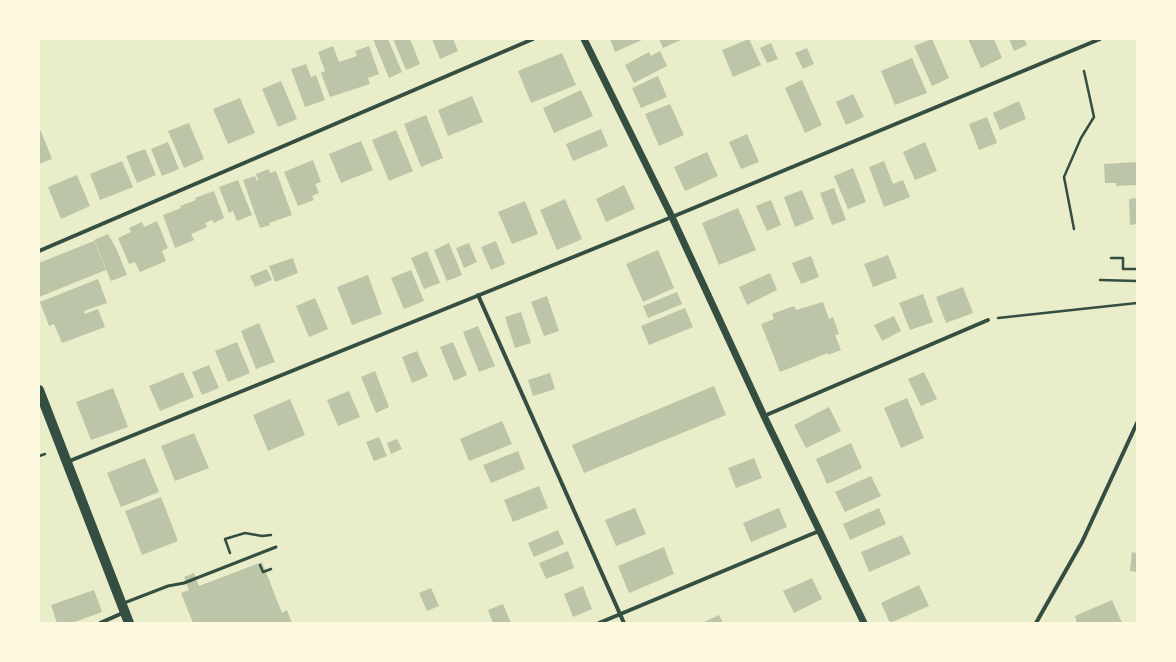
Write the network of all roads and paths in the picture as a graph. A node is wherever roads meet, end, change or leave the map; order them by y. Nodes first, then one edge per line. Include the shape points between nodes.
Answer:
1 (533, 39) edge
2 (584, 39) edge
3 (1100, 39) edge
4 (1084, 71) dead end
5 (672, 217) junction
6 (1074, 229) dead end
7 (39, 251) edge
8 (1111, 258) dead end
9 (1137, 269) edge
10 (1100, 280) dead end
11 (1137, 281) edge
12 (478, 295) junction
13 (1137, 303) edge
14 (988, 320) joint
15 (39, 390) edge
16 (764, 416) junction
17 (1137, 423) edge
18 (45, 454) dead end
19 (39, 456) edge
20 (67, 462) junction
21 (819, 531) junction
22 (271, 535) dead end
23 (276, 547) dead end
24 (235, 564) junction
25 (123, 608) junction
26 (620, 614) junction
27 (100, 623) edge
28 (129, 623) edge
29 (599, 623) edge
30 (624, 623) edge
31 (864, 623) edge
32 (1036, 623) edge

1 - 7 street
2 - 5 street
3 - 5 street
4 - 6 path via 1094,117 1081,138 1064,177
5 - 12 street
5 - 16 street
8 - 9 path via 1123,258 1123,269
10 - 11 path
12 - 20 street
12 - 26 street
13 - 14 path
14 - 16 street
15 - 20 main road
16 - 21 street
17 - 32 street via 1082,542
18 - 19 path
20 - 25 main road
21 - 26 street
21 - 31 street
22 - 24 path via 245,533 225,539
23 - 24 lane
24 - 25 lane
25 - 27 street
25 - 28 main road
26 - 29 street
26 - 30 street

